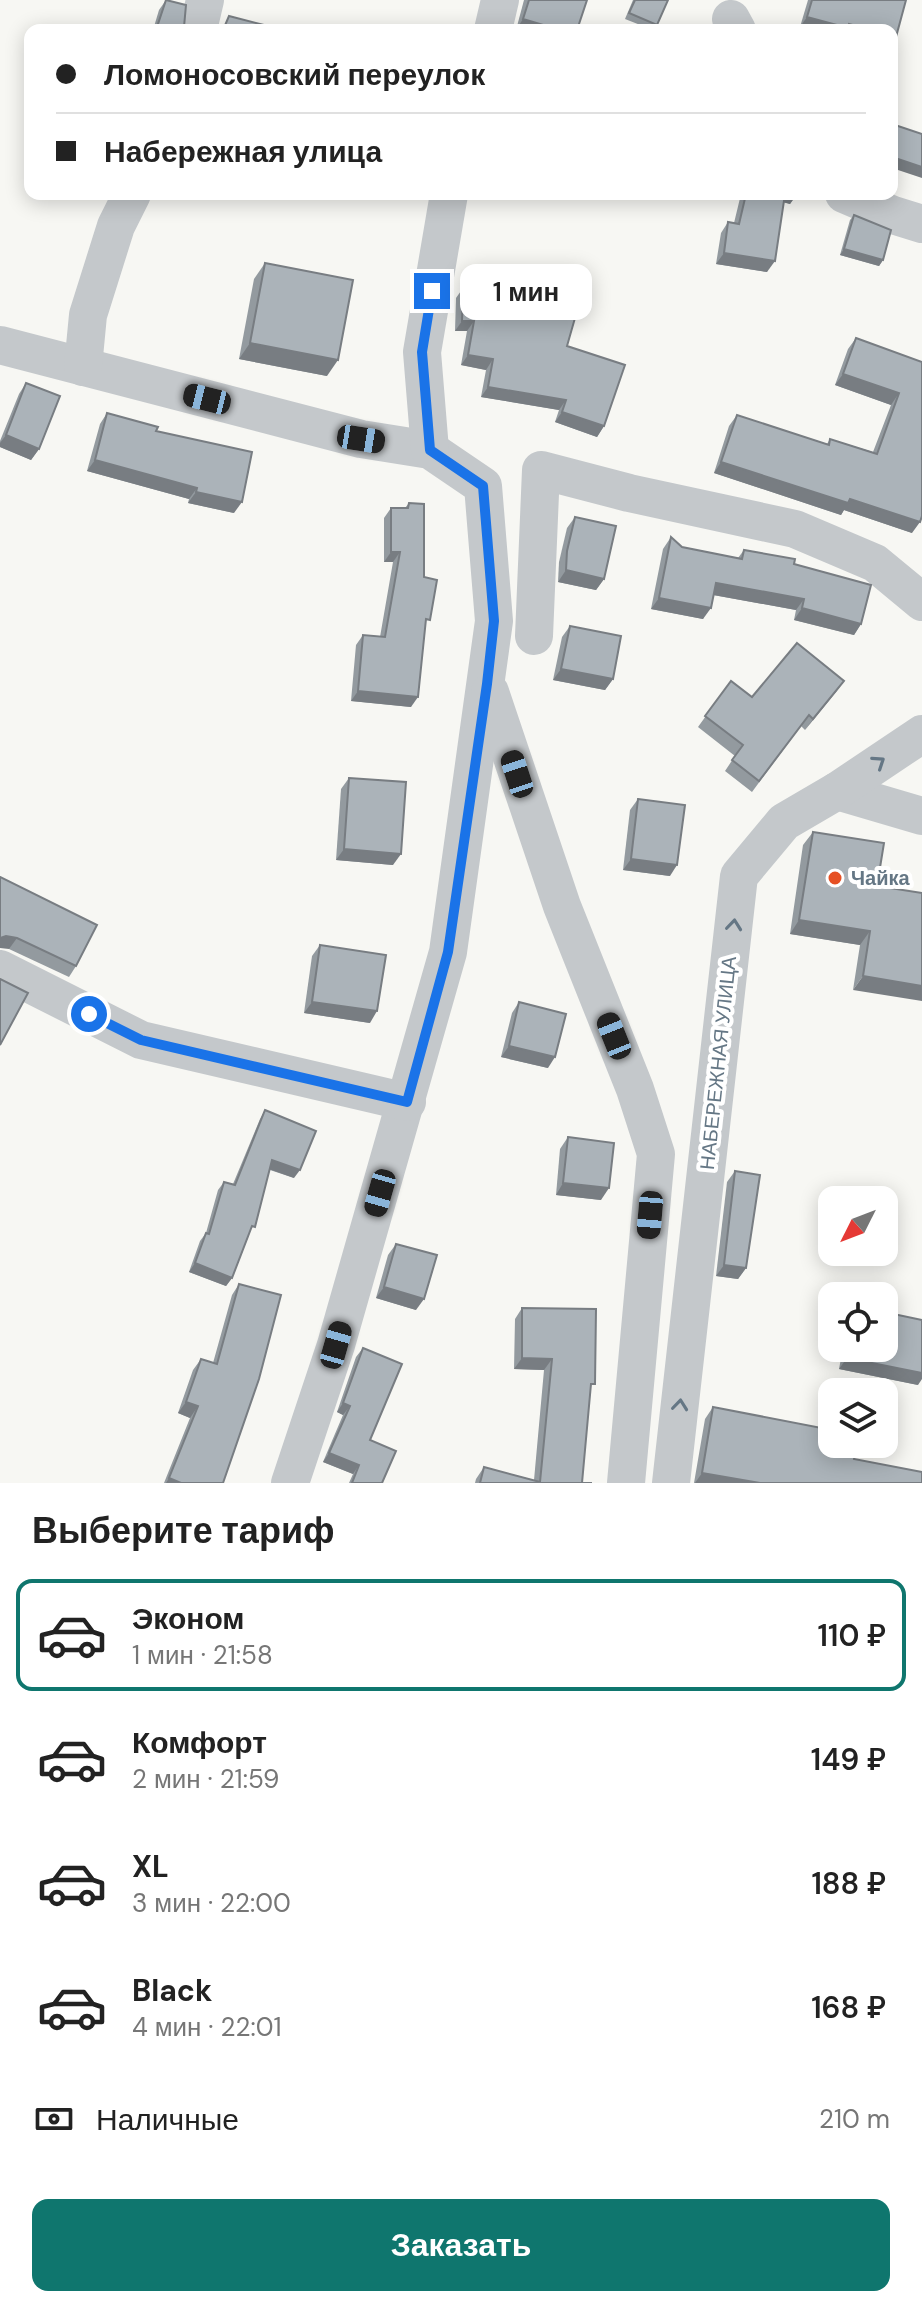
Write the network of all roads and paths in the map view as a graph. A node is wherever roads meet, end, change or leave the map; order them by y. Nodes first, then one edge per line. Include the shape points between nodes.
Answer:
1 (205, 0) edge
2 (500, 0) edge
3 (199, 24) edge
4 (494, 24) edge
5 (129, 200) edge
6 (448, 200) edge
7 (858, 200) edge
8 (922, 224) edge
9 (0, 345) edge
10 (83, 367) junction
11 (430, 450) junction
12 (922, 602) edge
13 (534, 636) dead end
14 (487, 684) junction
15 (922, 734) edge
16 (837, 791) junction
17 (922, 816) edge
18 (0, 969) edge
19 (407, 1102) junction
20 (290, 1483) edge
21 (626, 1483) edge
22 (671, 1483) edge

1 - 3 street
2 - 4 street
5 - 10 street via 88,315
6 - 11 street via 422,352
7 - 8 street
9 - 10 street
10 - 11 street via 361,439
11 - 14 street via 483,486 494,621
12 - 13 street via 875,563 795,529 541,470
14 - 19 street via 448,952
14 - 21 street via 562,906 656,1154
16 -> 15 street, НАБЕРЕЖНАЯ УЛИЦА
16 - 17 street
22 -> 16 street, НАБЕРЕЖНАЯ УЛИЦА via 739,876 784,822
18 - 19 street via 141,1040
19 - 20 street

